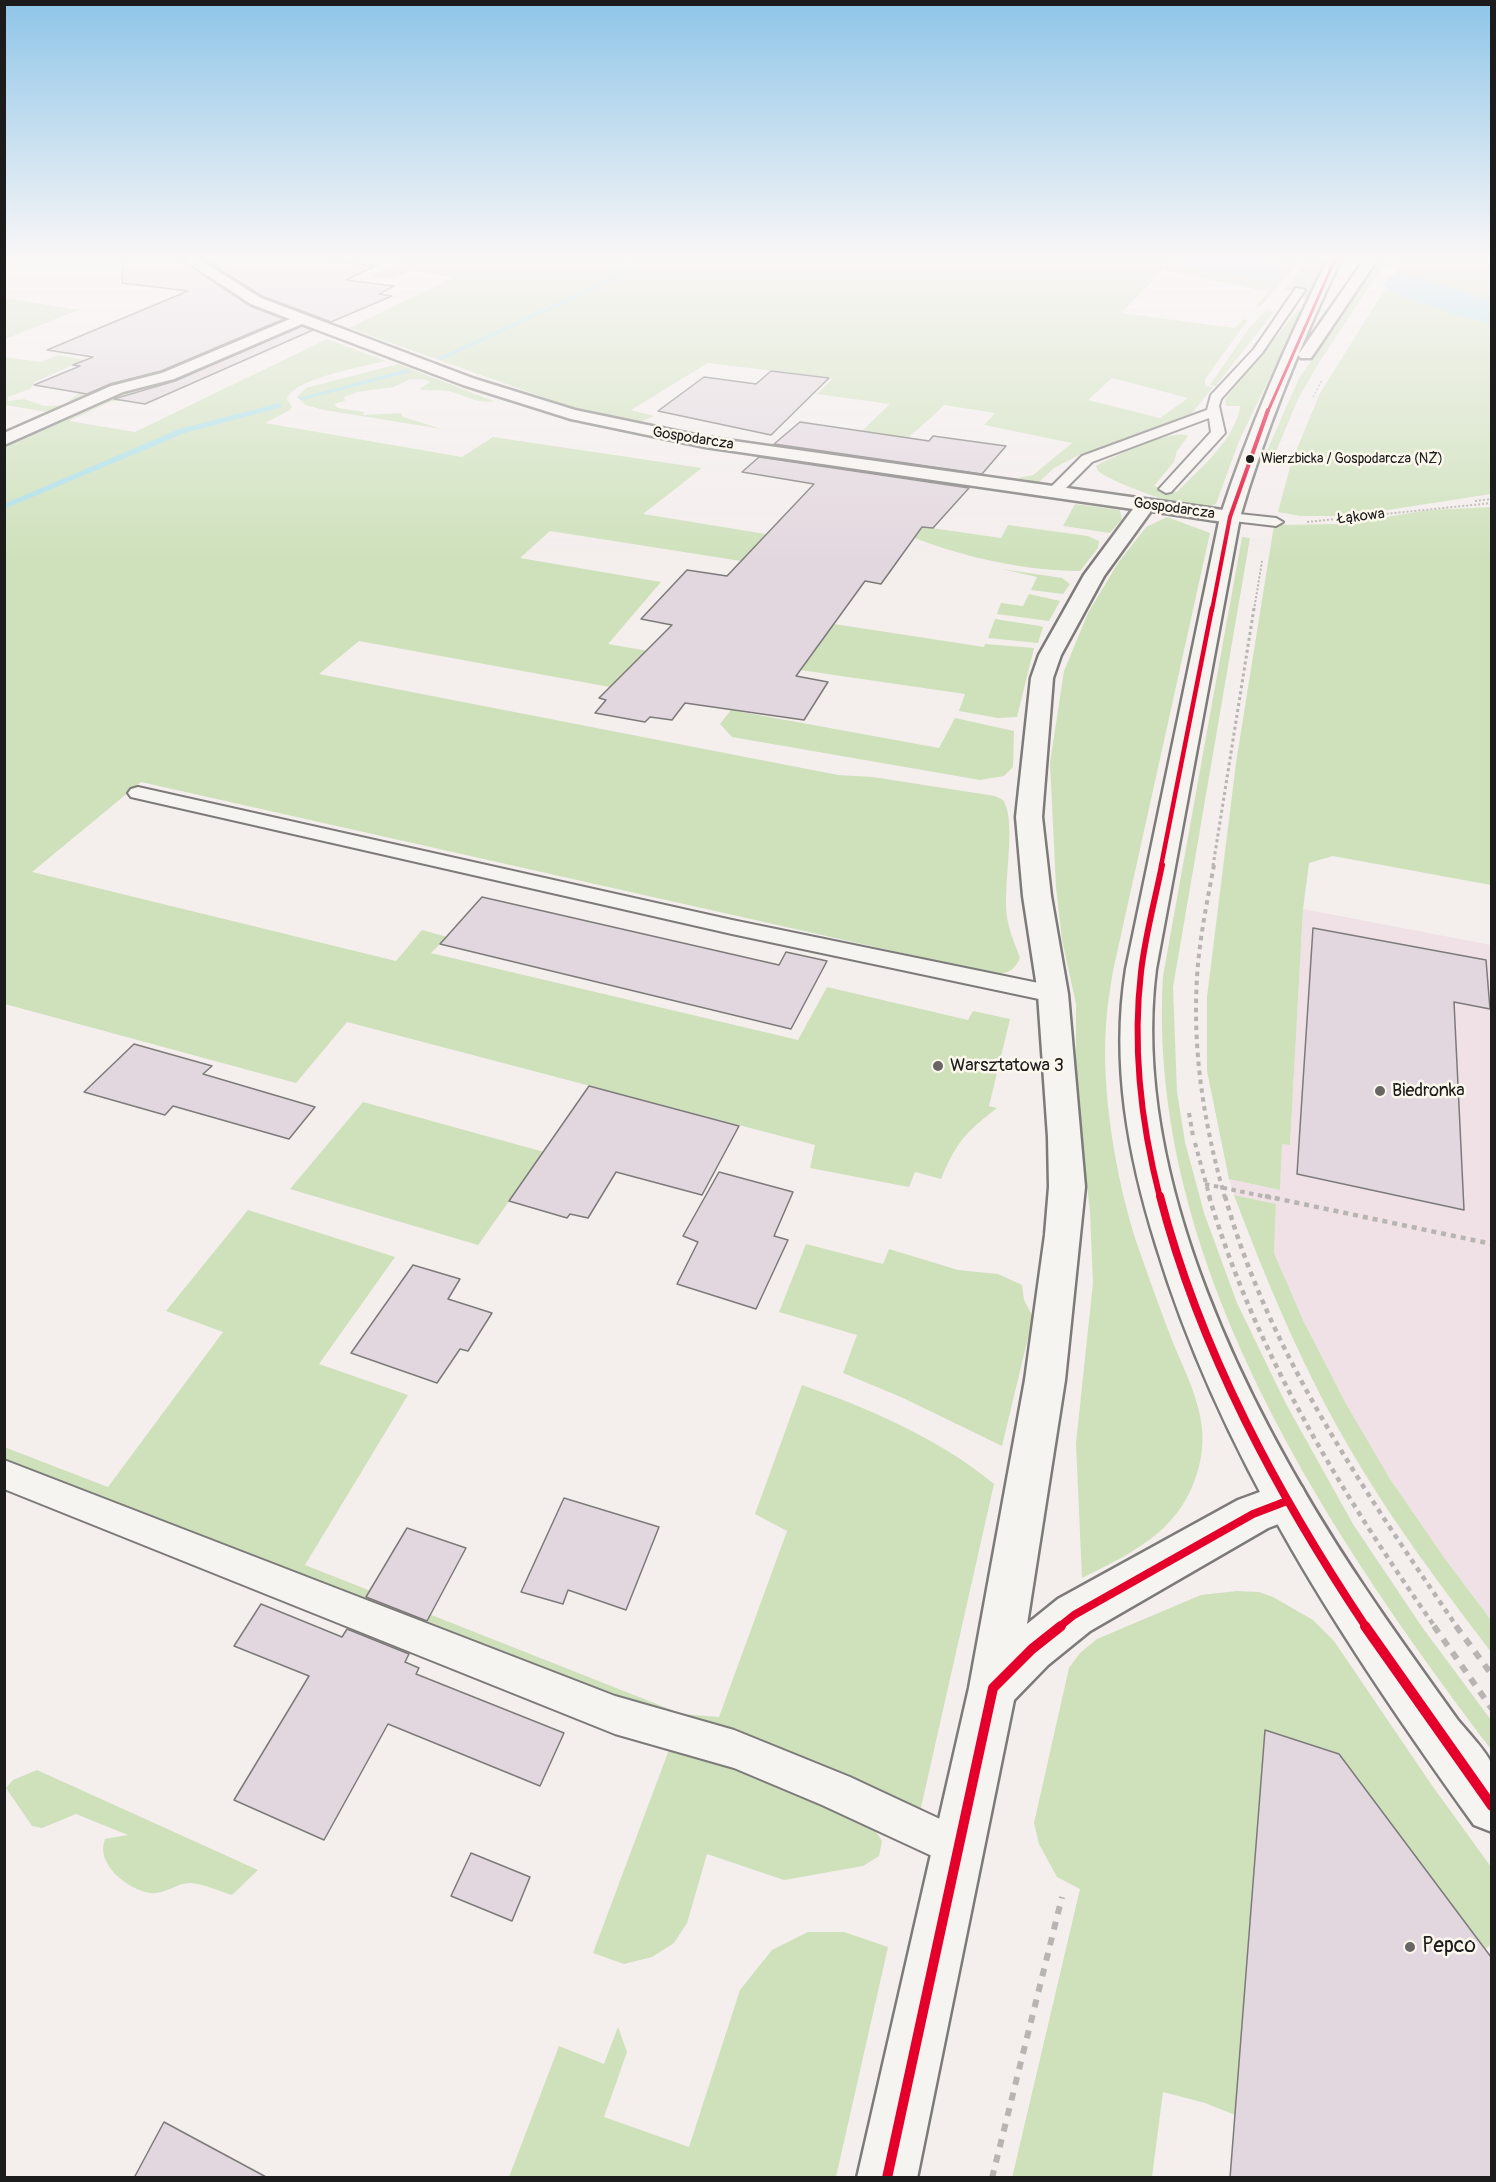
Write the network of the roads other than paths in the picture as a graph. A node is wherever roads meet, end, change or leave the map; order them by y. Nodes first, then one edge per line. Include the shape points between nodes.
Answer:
1 (208, 359) edge
2 (408, 359) edge
3 (1251, 359) edge
4 (1290, 359) edge
5 (1303, 359) edge
6 (1270, 407) junction
7 (1213, 412) junction
8 (4, 440) edge
9 (1054, 492) junction
10 (1156, 497) junction
11 (1230, 518) junction
12 (1272, 521) road end
13 (138, 794) dead end
14 (1053, 994) junction
15 (4, 1474) edge
16 (1287, 1501) junction
17 (993, 1688) junction
18 (1491, 1807) edge
19 (958, 1848) junction
20 (887, 2178) edge

1 - 8 street via 168,376 117,389
2 - 9 street, Gospodarcza via 508,396 614,425 705,442
3 - 7 lane via 1215,398
4 - 6 street
5 - 6 street
6 - 11 street via 1248,459
7 - 9 lane via 1087,459
7 - 10 lane via 1218,433
9 - 10 street, Gospodarcza
10 - 11 street, Gospodarcza
10 - 14 street via 1094,575 1050,655 1042,678 1029,817 1036,896
11 - 12 lane
11 - 16 street via 1144,960 1135,1037 1144,1127 1172,1243 1215,1357
13 - 14 lane
14 - 17 street via 1065,1137 1067,1187 1063,1235 1045,1380
15 - 19 lane via 615,1715 734,1749
16 - 17 street via 1253,1514 1074,1615
16 - 18 street via 1345,1600
17 - 19 street
19 - 20 street

